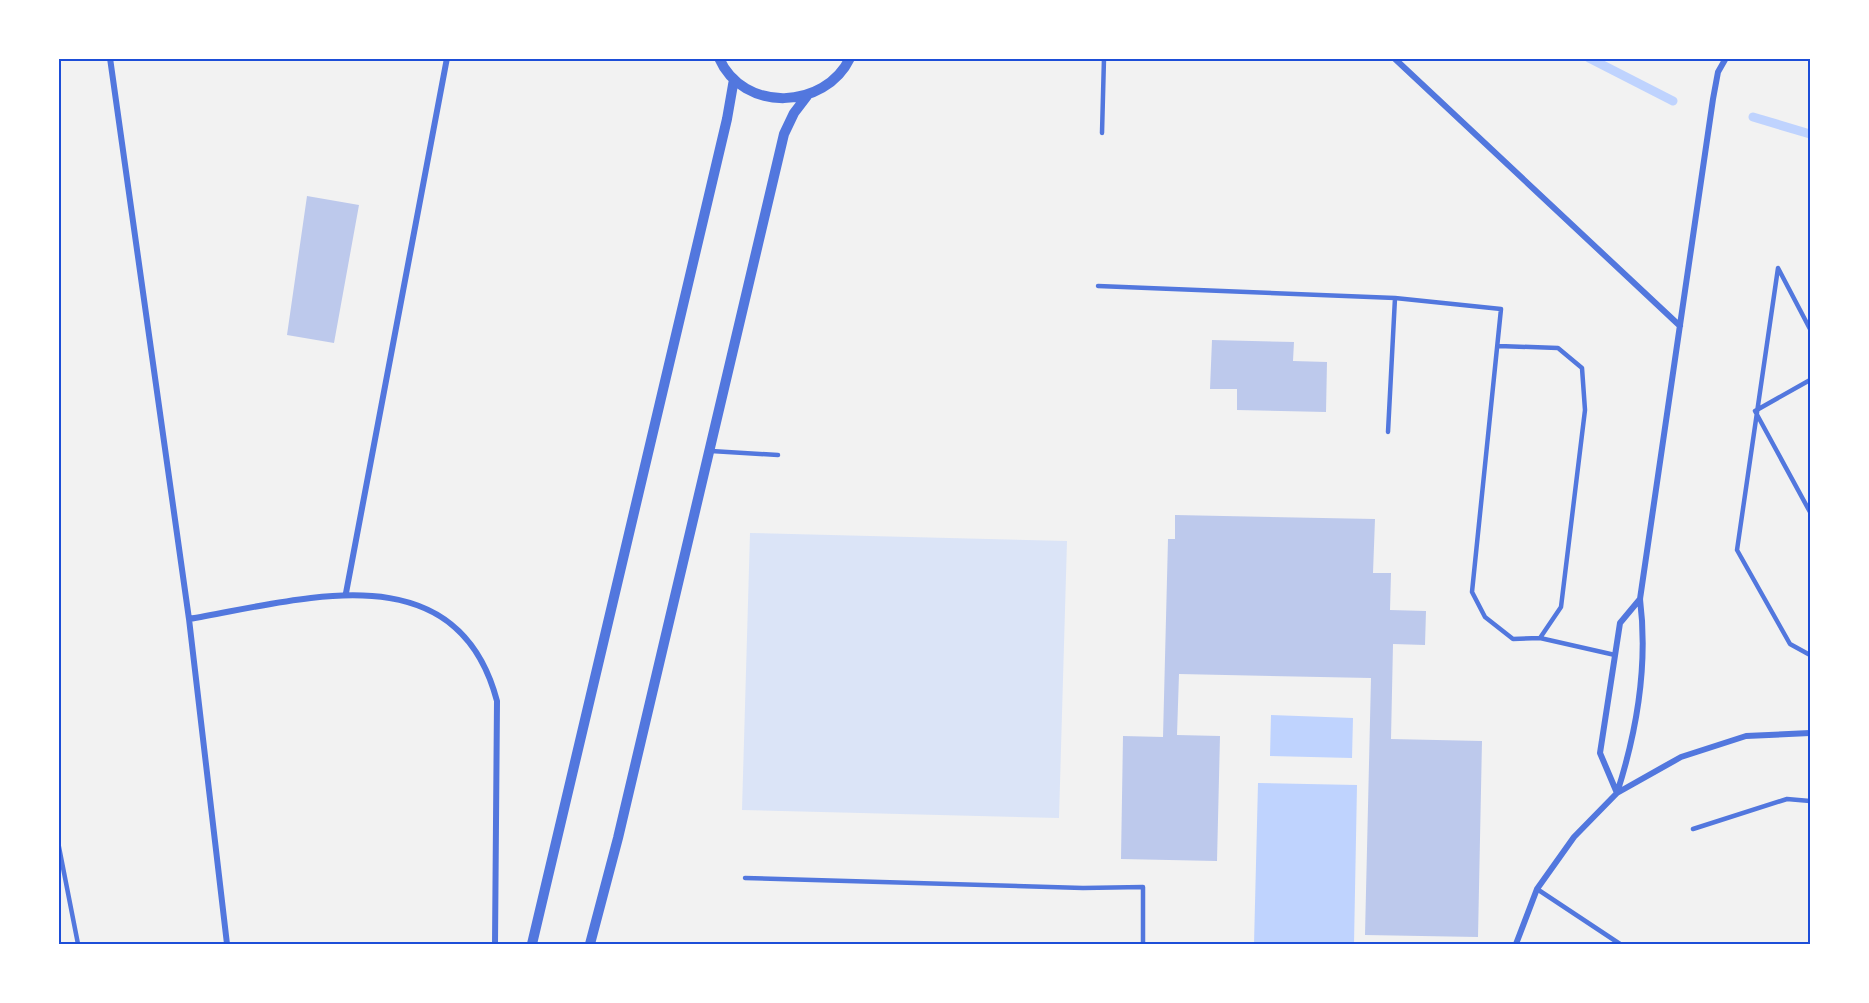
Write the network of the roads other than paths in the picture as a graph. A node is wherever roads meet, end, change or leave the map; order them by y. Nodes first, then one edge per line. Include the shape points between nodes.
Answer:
1 (110, 58) edge
2 (447, 58) edge
3 (719, 58) edge
4 (850, 58) edge
5 (1104, 58) edge
6 (1394, 58) edge
7 (1726, 58) edge
8 (734, 80) junction
9 (807, 96) junction
10 (1102, 133) dead end
11 (1098, 286) dead end
12 (1395, 298) junction
13 (1680, 326) junction
14 (1810, 329) edge
15 (1498, 346) junction
16 (1810, 380) edge
17 (1755, 411) junction
18 (1388, 432) dead end
19 (708, 451) junction
20 (778, 455) dead end
21 (1810, 512) edge
22 (346, 593) junction
23 (1640, 599) junction
24 (189, 619) junction
25 (1540, 638) junction
26 (1615, 655) junction
27 (1810, 655) edge
28 (1810, 733) edge
29 (1617, 793) junction
30 (1810, 801) edge
31 (1693, 830) dead end
32 (58, 842) edge
33 (745, 878) dead end
34 (1538, 889) junction
35 (1609, 937) junction
36 (78, 945) edge
37 (227, 945) edge
38 (495, 945) edge
39 (532, 945) edge
40 (590, 945) edge
41 (1143, 945) edge
42 (1516, 945) edge
43 (1605, 945) edge
44 (1620, 945) edge

1 - 24 street
2 - 22 street
3 - 8 street
4 - 9 street via 829,84
5 - 10 lane
6 - 13 street
7 - 13 street via 1718,72 1713,99
8 - 9 street via 746,89 776,99
8 - 39 street
9 - 19 street via 784,134
11 - 12 lane
12 - 15 lane via 1501,309
12 - 18 lane
13 - 23 street
14 - 17 lane via 1778,268
15 - 25 lane via 1472,592 1485,617 1513,639
15 - 25 lane via 1558,348 1582,368 1585,410 1561,607
16 - 17 lane
17 - 21 lane
17 - 27 lane via 1737,550 1790,644
19 - 20 lane
19 - 40 street
22 - 24 street
22 - 38 street via 390,597 430,610 464,637 491,678 497,712
23 - 26 street via 1620,623
23 - 29 street via 1644,631 1633,742
24 - 37 street
25 - 26 lane
26 - 29 street via 1600,753
28 - 29 street via 1746,736 1681,757
29 - 34 street via 1574,837
30 - 31 lane via 1787,799
32 - 36 lane
33 - 41 lane via 1143,887
34 - 35 lane
34 - 42 street
35 - 43 lane
35 - 44 lane

